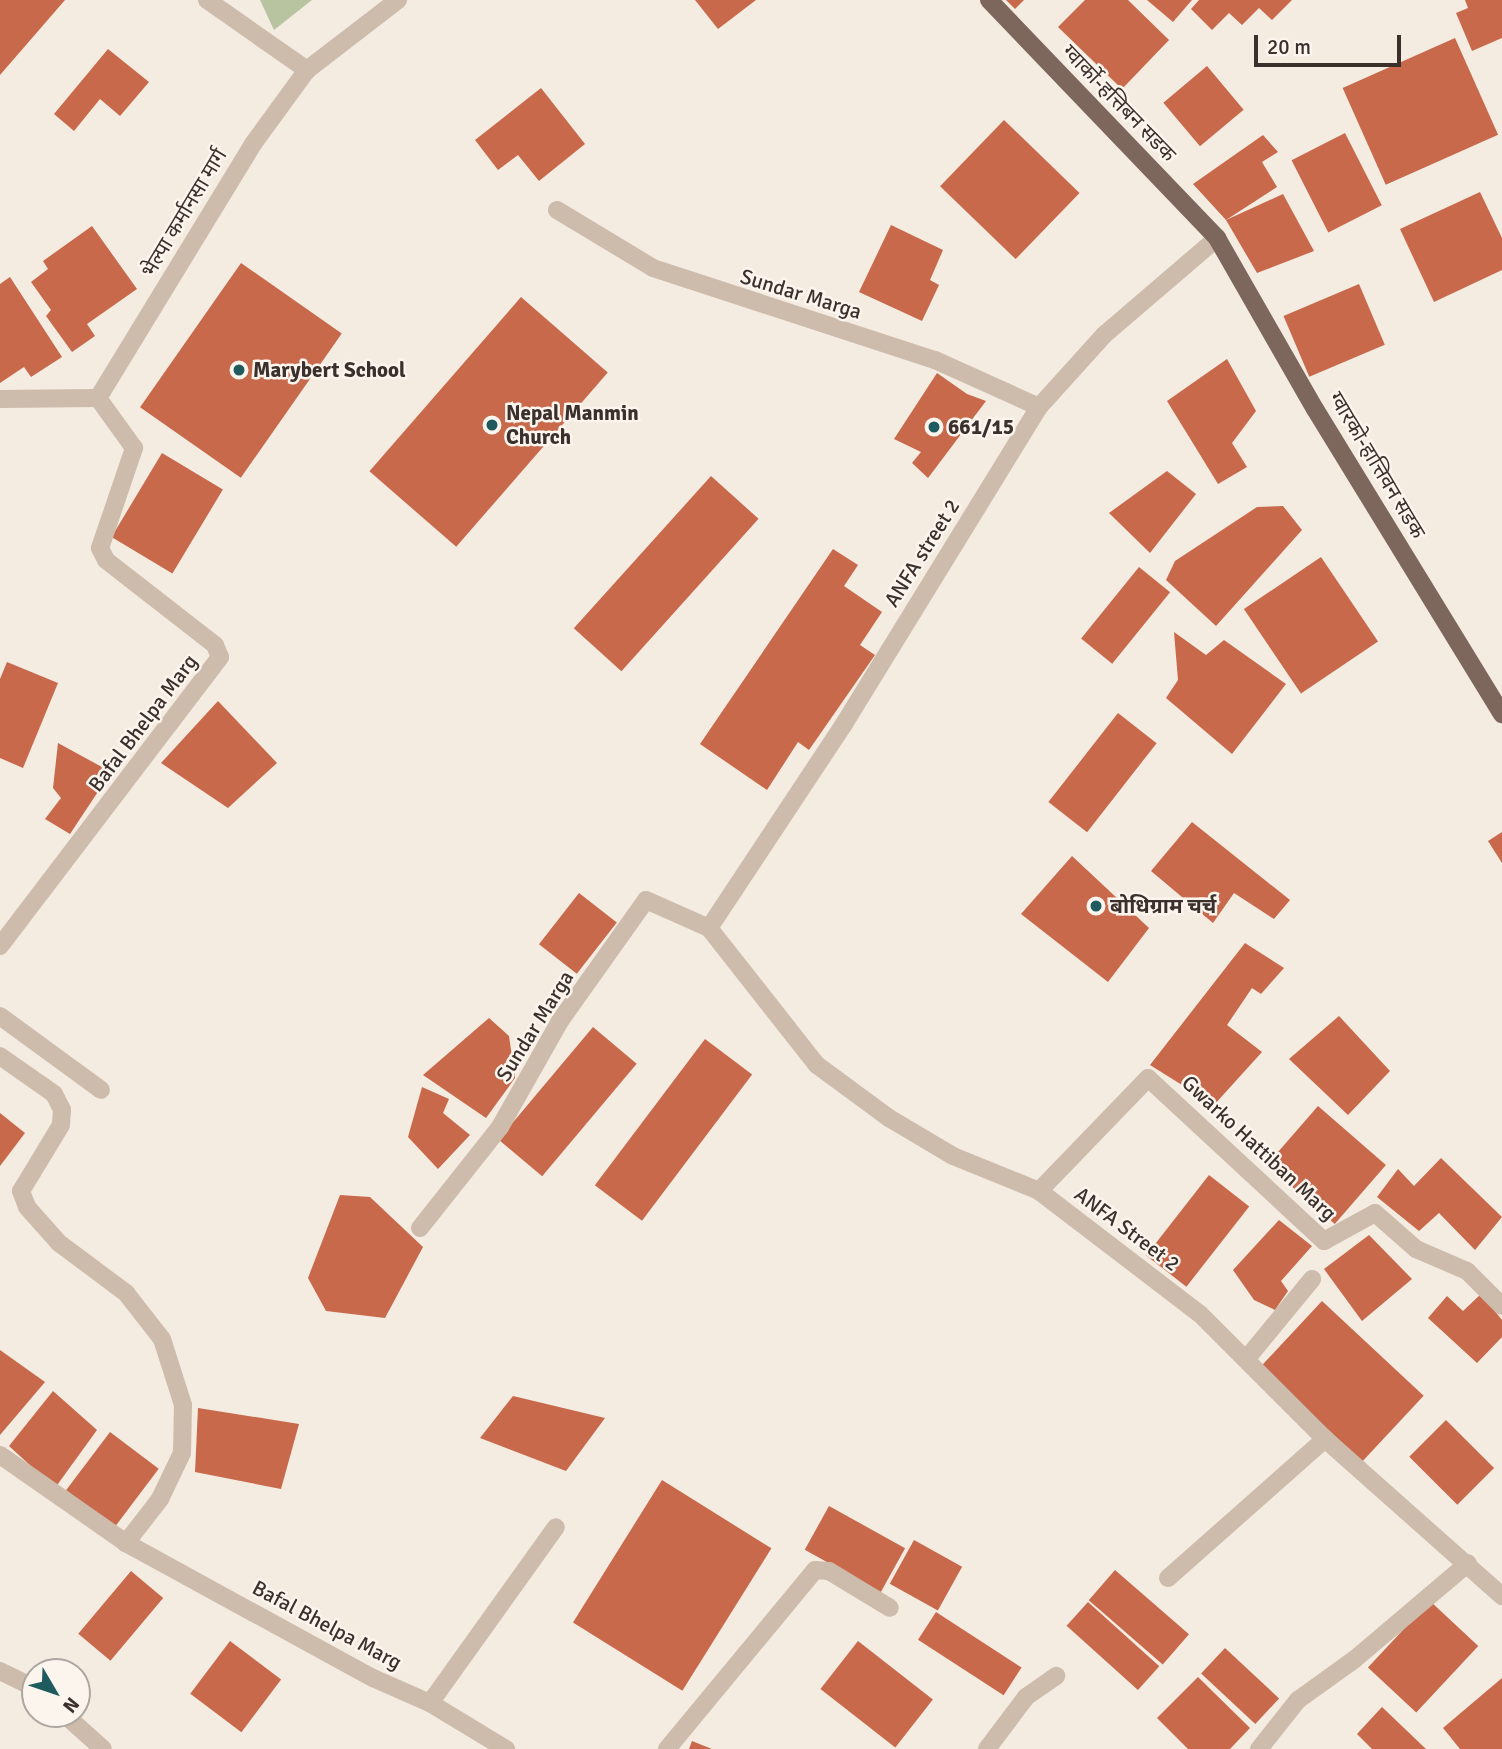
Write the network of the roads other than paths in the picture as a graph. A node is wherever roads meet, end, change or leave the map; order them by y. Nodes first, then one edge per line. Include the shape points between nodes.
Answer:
1 (207, 0) edge
2 (398, 0) edge
3 (989, 0) edge
4 (307, 71) junction
5 (556, 210) dead end
6 (1217, 238) junction
7 (98, 398) junction
8 (0, 399) edge
9 (1040, 407) junction
10 (1502, 714) edge
11 (709, 928) junction
12 (0, 946) edge
13 (0, 1016) edge
14 (0, 1056) edge
15 (101, 1090) dead end
16 (1040, 1191) junction
17 (420, 1228) dead end
18 (1312, 1279) dead end
19 (1502, 1306) edge
20 (1248, 1357) junction
21 (1325, 1439) junction
22 (0, 1455) edge
23 (556, 1527) dead end
24 (127, 1543) junction
25 (1468, 1563) junction
26 (1168, 1578) dead end
27 (1502, 1596) edge
28 (890, 1608) dead end
29 (0, 1671) edge
30 (1056, 1676) dead end
31 (21, 1681) edge
32 (430, 1703) junction
33 (80, 1728) edge
34 (103, 1749) edge
35 (506, 1749) edge
36 (667, 1749) edge
37 (987, 1749) edge
38 (1259, 1749) edge

1 - 4 street
2 - 4 street, भेल्पा कर्मानसा मार्ग
3 - 6 main road, ग्वार्को-हत्तिबन सडक
4 - 7 street, भेल्पा कर्मानसा मार्ग via 253,144
5 - 9 street, Sundar Marga via 653,268 935,360
6 - 9 street, ANFA street 2 via 1104,335
6 - 10 main road, ग्वारको-हात्तिवन सडक via 1315,409
7 - 8 street
7 - 12 street, Bafal Bhelpa Marg via 134,448 100,548 106,560 215,645 220,657
9 - 11 street, ANFA street 2 via 844,724
11 - 16 street, ANFA Street 2 via 817,1065 889,1118 953,1156
11 - 17 street, Sundar Marga via 646,900 560,1021 500,1127
13 - 15 street
14 - 24 street via 54,1094 62,1111 61,1125 24,1183 27,1207 59,1243 126,1293 162,1339 183,1405 182,1452 160,1499
16 - 19 street, Gwarko Hattiban Marg via 1148,1078 1324,1241 1375,1213 1416,1249 1467,1271
16 - 20 street, ANFA Street 2 via 1200,1314
18 - 20 street
20 - 21 street, ANFA Street 2
21 - 25 street, ANFA Street 2 via 1425,1531
21 - 26 street
22 - 24 street, Bafal Bhelpa Marg
23 - 32 street
24 - 32 street, Bafal Bhelpa Marg via 373,1678
25 - 27 street, ANFA Street 2
25 - 38 street via 1355,1659 1298,1700
28 - 36 street via 829,1571 814,1570
29 - 31 street
30 - 37 street via 1026,1697
32 - 35 street, Bafal Bhelpa Marg
33 - 34 street

